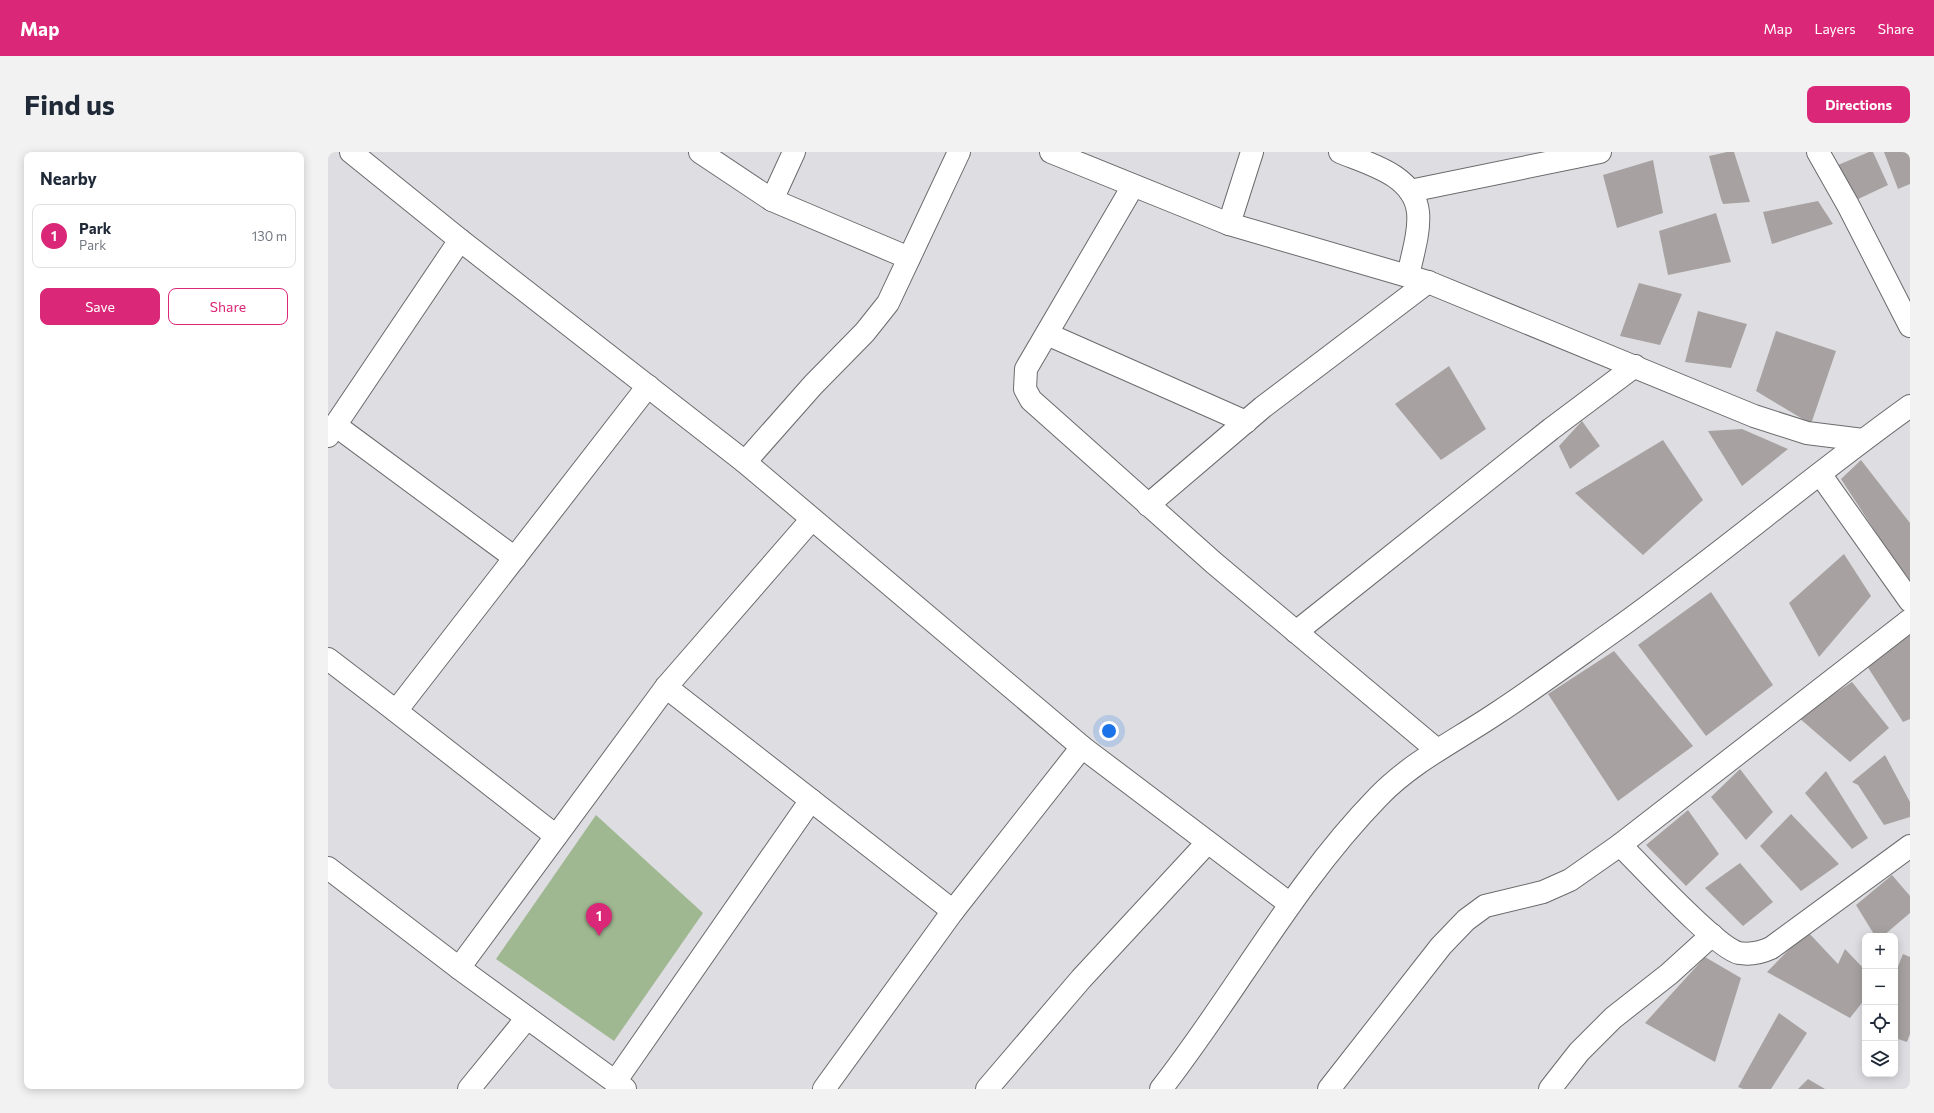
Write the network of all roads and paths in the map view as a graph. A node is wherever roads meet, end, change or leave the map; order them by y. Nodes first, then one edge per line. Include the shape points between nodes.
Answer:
1 (351, 152) edge
2 (700, 152) edge
3 (794, 152) edge
4 (959, 152) edge
5 (1051, 152) edge
6 (1252, 152) edge
7 (1340, 152) edge
8 (1600, 152) edge
9 (1818, 152) edge
10 (1133, 186) junction
11 (1410, 191) junction
12 (772, 200) junction
13 (1229, 224) junction
14 (460, 240) junction
15 (909, 258) junction
16 (1418, 279) junction
17 (1910, 326) edge
18 (1047, 334) junction
19 (1635, 366) junction
20 (648, 386) junction
21 (1910, 406) edge
22 (1246, 422) junction
23 (332, 431) edge
24 (1863, 440) junction
25 (746, 462) junction
26 (1820, 474) junction
27 (1148, 505) junction
28 (812, 519) junction
29 (515, 558) junction
30 (1910, 601) edge
31 (1910, 620) edge
32 (1296, 632) junction
33 (328, 659) edge
34 (666, 687) junction
35 (396, 711) junction
36 (1082, 747) junction
37 (1437, 750) junction
38 (811, 800) junction
39 (556, 836) junction
40 (1207, 842) junction
41 (1620, 845) junction
42 (1910, 846) edge
43 (328, 868) edge
44 (1290, 904) junction
45 (953, 912) junction
46 (1712, 935) junction
47 (459, 968) junction
48 (528, 1018) junction
49 (620, 1086) edge
50 (468, 1089) edge
51 (824, 1089) edge
52 (987, 1089) edge
53 (1161, 1089) edge
54 (1330, 1089) edge
55 (1550, 1089) edge

1 - 14 street
2 - 12 street
3 - 12 street
4 - 15 street
5 - 10 street
6 - 13 street
7 - 11 street via 1380,168 1403,183
8 - 11 street
9 - 17 street
10 - 13 street
10 - 18 street
11 - 16 street via 1418,213
12 - 15 street
13 - 16 street
14 - 20 street
14 - 23 street
15 - 25 street via 888,303
16 - 19 street
16 - 22 street
18 - 22 street
18 - 27 street via 1026,369 1025,388 1031,400
19 - 24 street via 1754,416 1807,433
19 - 32 street via 1551,429
20 - 25 street
20 - 29 street
21 - 24 street
22 - 27 street
23 - 29 street
24 - 26 street
25 - 28 street
26 - 30 street
26 - 37 street via 1623,625 1497,713
27 - 32 street
28 - 34 street
28 - 36 street
29 - 35 street
31 - 41 street
32 - 37 street
33 - 35 street
34 - 38 street
34 - 39 street
35 - 39 street
36 - 40 street
36 - 45 street
37 - 44 street via 1403,774 1344,832
38 - 45 street
38 - 49 street
39 - 47 street
40 - 44 street
40 - 52 street via 1081,979
41 - 46 street
41 - 54 street via 1570,880 1544,892 1485,906 1466,920 1441,946
42 - 46 street via 1771,948 1758,954 1737,953
43 - 47 street
44 - 53 street via 1184,1060
45 - 51 street
46 - 55 street via 1669,974 1613,1018 1579,1052
47 - 48 street
48 - 49 street
48 - 50 street

